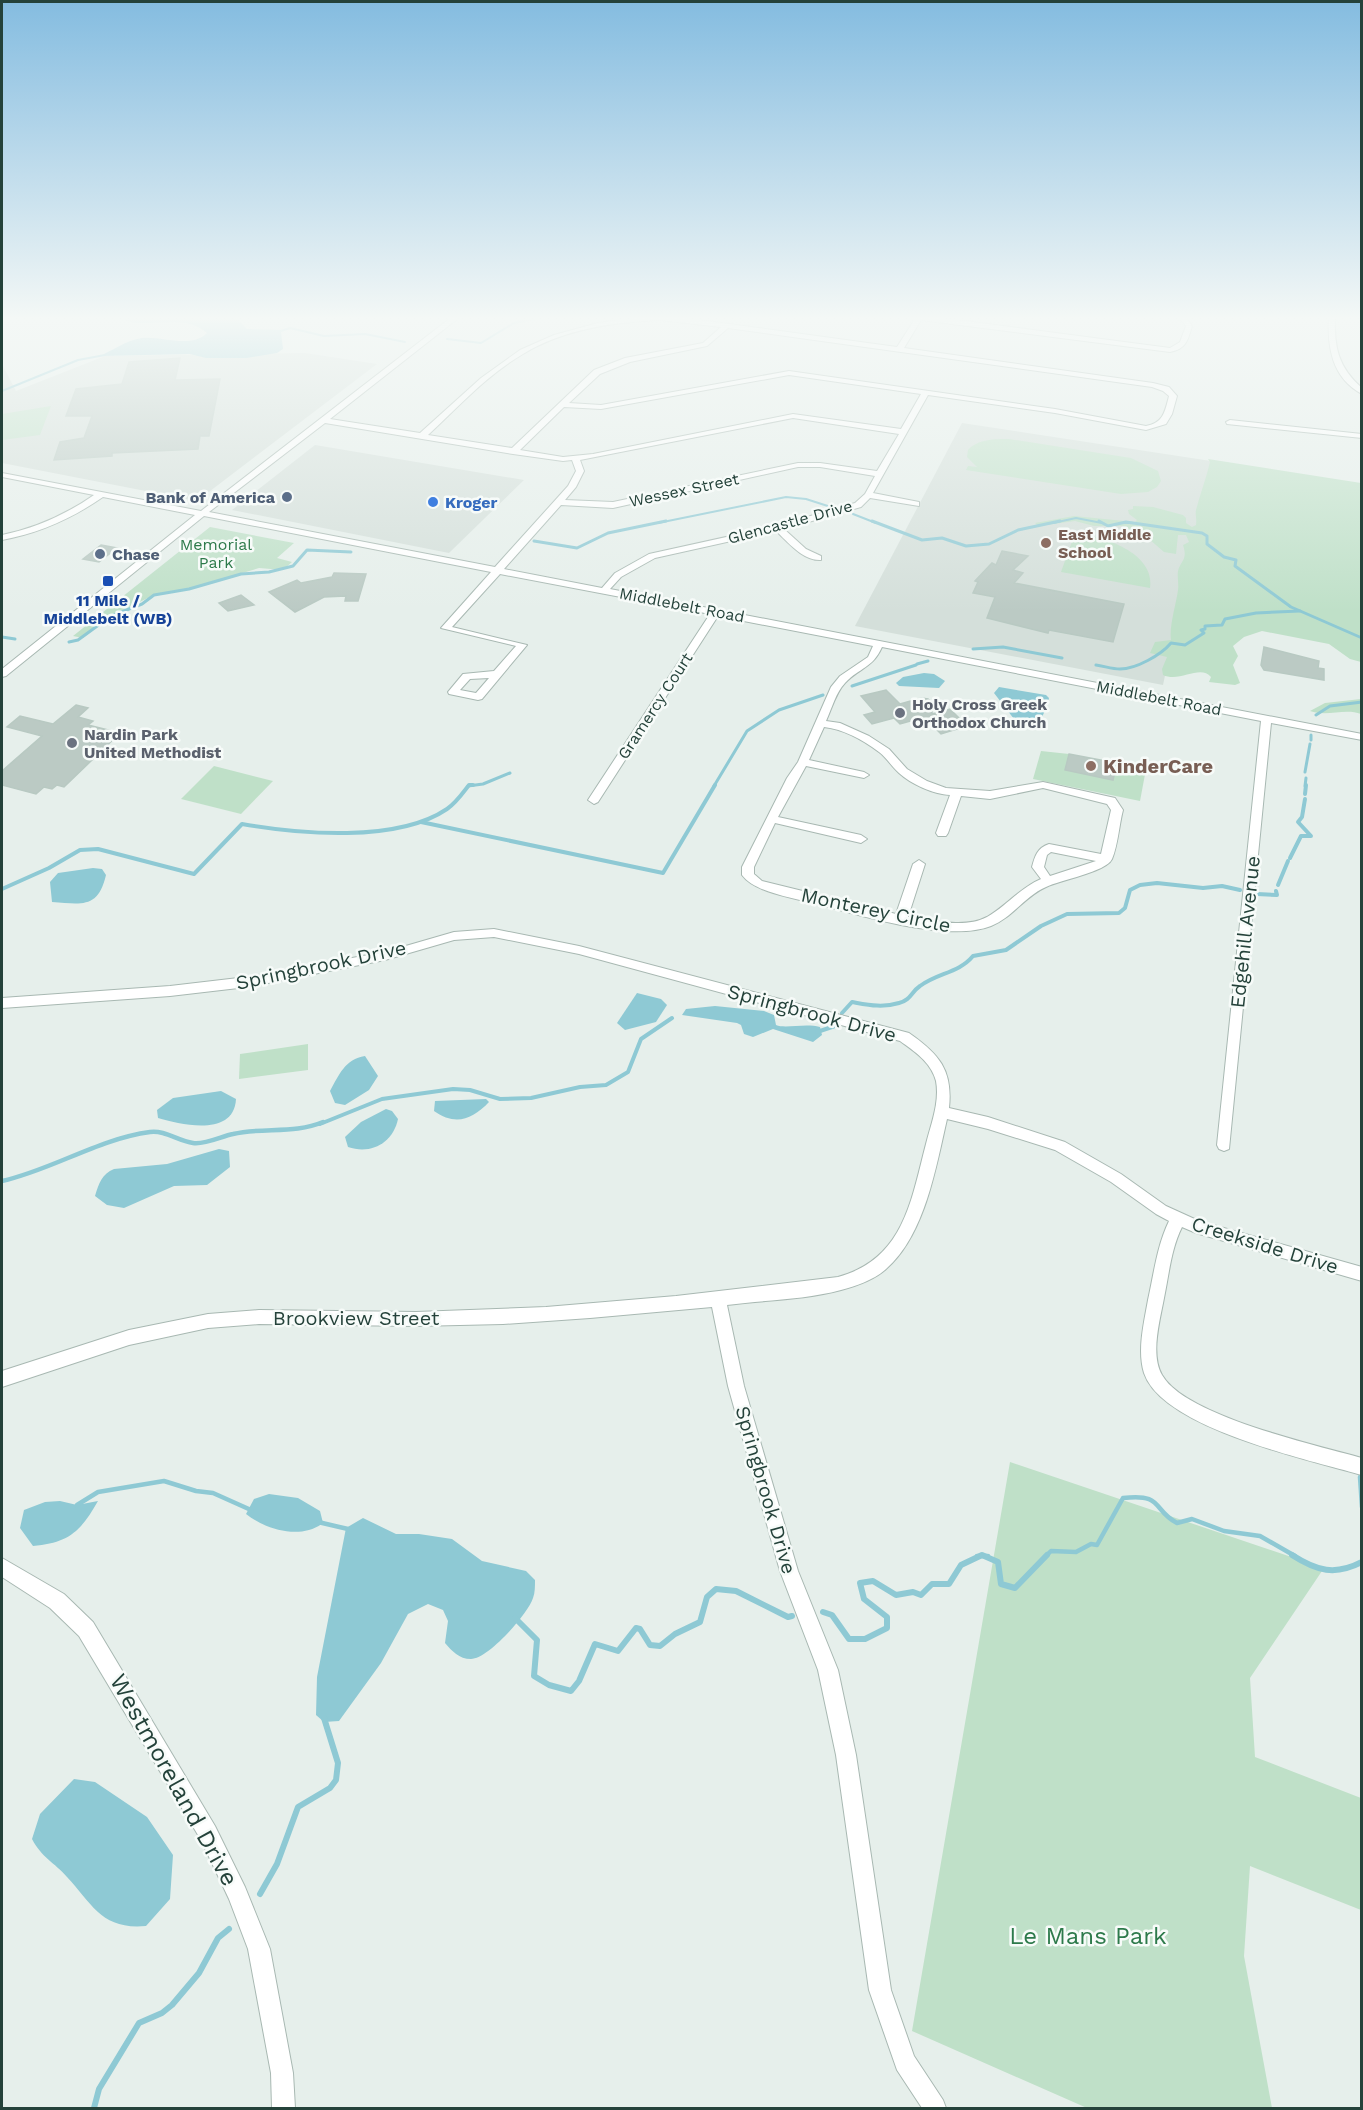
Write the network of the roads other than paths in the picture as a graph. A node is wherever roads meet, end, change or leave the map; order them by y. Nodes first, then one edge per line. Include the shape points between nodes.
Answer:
1 (330, 414) edge
2 (447, 414) edge
3 (551, 414) edge
4 (914, 414) edge
5 (1061, 414) edge
6 (1169, 414) edge
7 (323, 420) junction
8 (1230, 422) dead end
9 (904, 432) junction
10 (1362, 436) edge
11 (421, 437) junction
12 (513, 452) junction
13 (576, 460) junction
14 (878, 474) junction
15 (2, 475) edge
16 (103, 493) junction
17 (868, 495) junction
18 (560, 502) junction
19 (916, 504) dead end
20 (203, 513) junction
21 (778, 528) junction
22 (2, 537) edge
23 (818, 558) dead end
24 (498, 570) junction
25 (605, 590) junction
26 (716, 612) junction
27 (879, 643) junction
28 (2, 674) edge
29 (497, 674) dead end
30 (1266, 719) junction
31 (819, 723) junction
32 (1362, 737) edge
33 (803, 762) junction
34 (864, 775) dead end
35 (956, 794) junction
36 (594, 800) dead end
37 (772, 819) junction
38 (942, 833) dead end
39 (861, 839) dead end
40 (1106, 860) junction
41 (919, 864) dead end
42 (1048, 881) junction
43 (901, 919) junction
44 (2, 1003) edge
45 (942, 1112) junction
46 (1224, 1145) dead end
47 (1179, 1218) junction
48 (1362, 1274) edge
49 (718, 1299) junction
50 (2, 1379) edge
51 (1362, 1467) edge
52 (2, 1567) edge
53 (284, 2109) edge
54 (935, 2109) edge

1 - 7 street
2 - 11 street
3 - 12 street
4 - 9 street, Glencastle Drive
5 - 6 street via 1146,428 1160,426
7 - 11 street
7 - 20 street
8 - 10 street
9 - 13 street via 809,417 785,417
9 - 14 street, Glencastle Drive
11 - 12 street
12 - 13 street
13 - 18 street via 577,479
14 - 17 street, Glencastle Drive
14 - 18 street, Wessex Street via 798,465 613,505
15 - 16 street, Middlebelt Road
16 - 20 street, Middlebelt Road
16 - 22 street via 62,521
17 - 19 street
17 - 21 street, Glencastle Drive via 851,509
18 - 24 street
20 - 24 street, Middlebelt Road
20 - 28 street
21 - 23 street via 803,551
21 - 25 street, Glencastle Drive via 652,556 618,575
24 - 25 street, Middlebelt Road
24 - 29 street via 446,628 522,645
25 - 26 street, Middlebelt Road
26 - 27 street, Middlebelt Road
26 - 36 street, Gramercy Court
27 - 30 street, Middlebelt Road
27 - 31 street, Monterey Circle via 872,659 836,687
30 - 32 street, Middlebelt Road
30 - 46 street, Edgehill Avenue
31 - 33 street, Monterey Circle
31 - 35 street via 853,732 885,751 903,771 923,783
33 - 34 street
33 - 37 street, Monterey Circle
35 - 38 street
35 - 40 street via 1003,794 1043,785 1111,801 1116,810
37 - 39 street
37 - 43 street, Monterey Circle via 748,867 748,875 758,884
40 - 42 street, Monterey Circle
40 - 42 street via 1049,849 1042,853 1038,867
41 - 43 street
42 - 43 street, Monterey Circle via 1016,899 987,923 948,928
44 - 45 street, Springbrook Drive via 247,982 385,956 453,936 508,935 579,950 904,1037 931,1056 938,1066 944,1094
45 - 47 street, Creekside Drive via 1060,1146 1089,1160 1161,1210
45 - 49 street, Springbrook Drive via 916,1208 898,1245 880,1265 854,1281
47 - 48 street, Creekside Drive via 1196,1227
47 - 51 street via 1170,1232 1152,1320 1151,1365 1156,1382 1185,1407 1210,1420
49 - 50 street, Brookview Street via 485,1317 207,1321 114,1342
49 - 54 street, Springbrook Drive via 736,1386 789,1571 828,1670 846,1755 880,1990 905,2062
52 - 53 street, Westmoreland Drive via 57,1601 86,1629 208,1833 259,1949 280,2062

